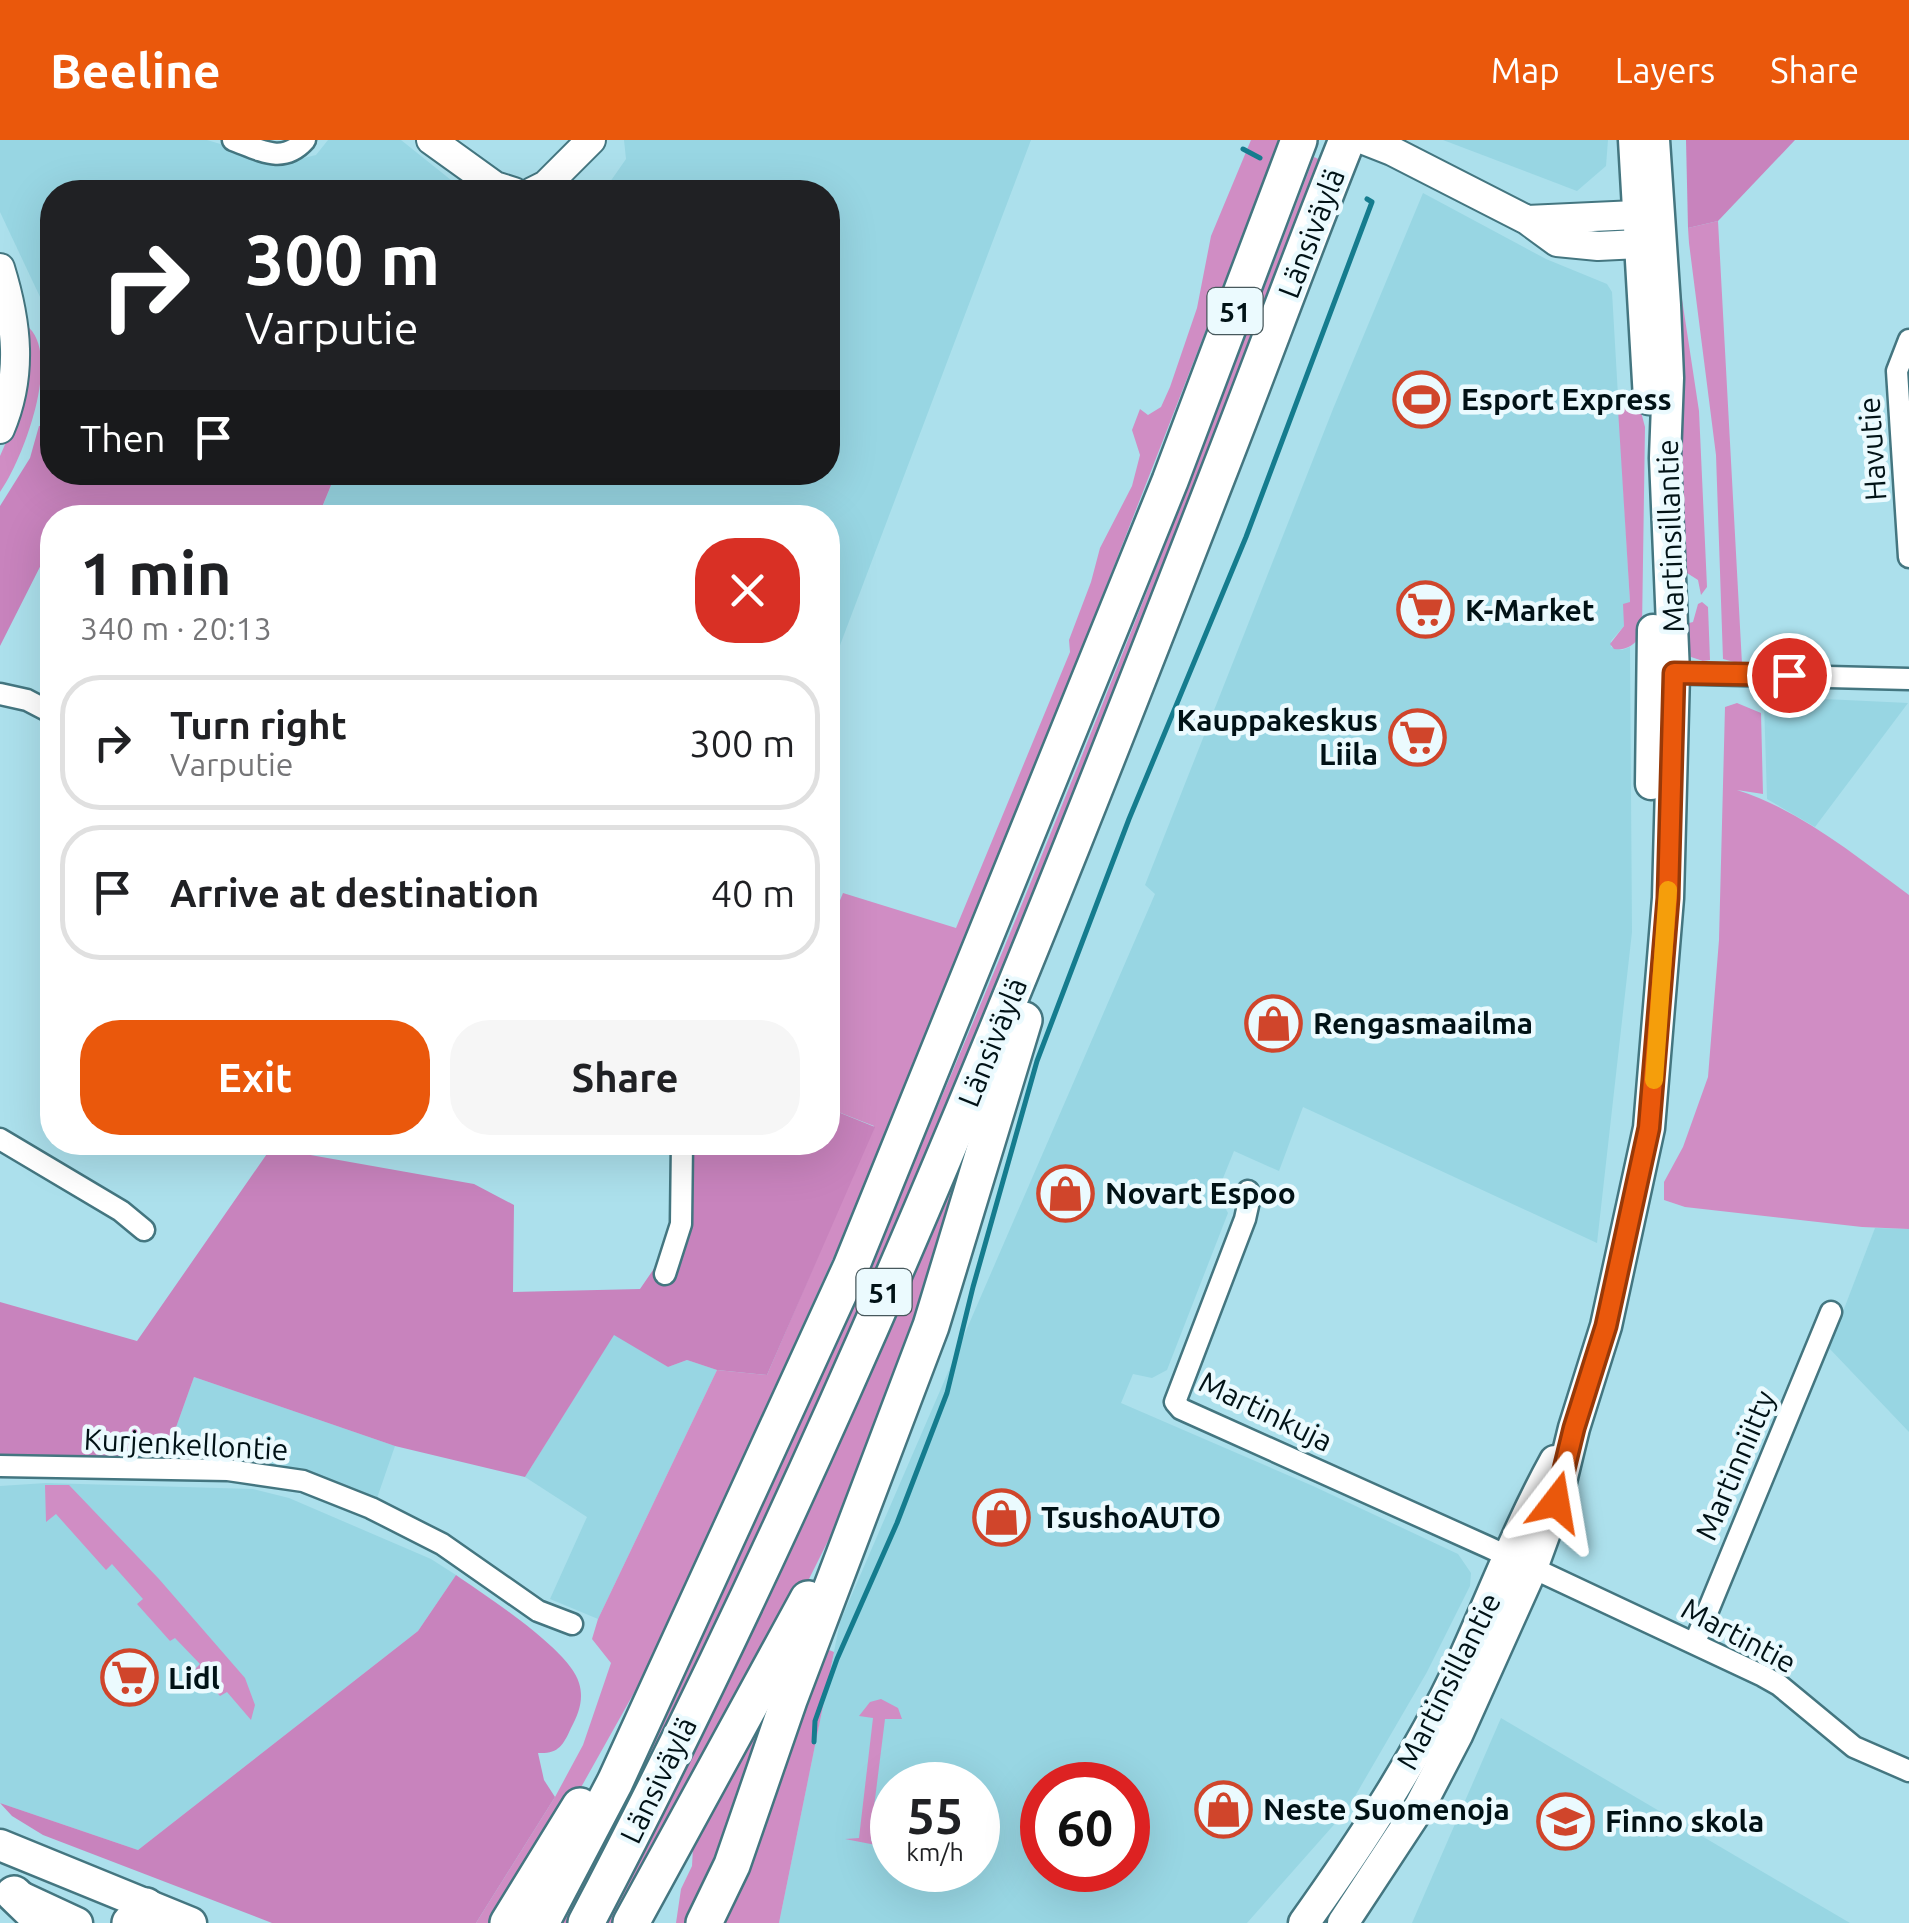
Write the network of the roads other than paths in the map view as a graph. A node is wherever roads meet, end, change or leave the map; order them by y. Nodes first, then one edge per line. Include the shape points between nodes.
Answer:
1 (234, 140) edge
2 (305, 140) edge
3 (432, 140) edge
4 (574, 140) edge
5 (591, 140) edge
6 (1299, 140) edge
7 (1634, 140) edge
8 (1654, 140) edge
9 (1351, 143) edge
10 (560, 170) junction
11 (487, 180) edge
12 (551, 180) edge
13 (1645, 229) junction
14 (0, 268) edge
15 (1909, 340) edge
16 (0, 429) edge
17 (1906, 461) edge
18 (1909, 557) edge
19 (1151, 647) junction
20 (1663, 673) junction
21 (1909, 679) edge
22 (0, 694) edge
23 (40, 706) edge
24 (0, 1140) edge
25 (682, 1155) edge
26 (1248, 1191) dead end
27 (144, 1230) dead end
28 (665, 1274) dead end
29 (1831, 1312) dead end
30 (878, 1460) junction
31 (0, 1466) edge
32 (734, 1524) junction
33 (1520, 1562) junction
34 (572, 1624) dead end
35 (1694, 1642) junction
36 (1909, 1771) edge
37 (0, 1844) edge
38 (7, 1891) edge
39 (140, 1917) edge
40 (44, 1923) edge
41 (77, 1923) edge
42 (190, 1923) edge
43 (508, 1923) edge
44 (541, 1923) edge
45 (586, 1923) edge
46 (631, 1923) edge
47 (704, 1923) edge
48 (1304, 1923) edge
49 (1343, 1923) edge

1 - 2 street via 277,156
3 - 11 main road
4 - 10 main road
5 - 10 main road
6 - 32 highway, Länsiväylä / 51 via 1038,812 852,1267
7 - 13 main road, Martinsillantie
8 - 13 main road, Martinsillantie
9 - 13 main road via 1392,150 1527,220
9 - 19 highway, Länsiväylä / 51
10 - 12 main road
13 - 20 main road, Martinsillantie via 1668,378
14 - 16 main road via 17,359
15 - 17 street, Havutie via 1897,371
17 - 18 street, Havutie
19 - 30 highway via 1136,724 1022,1024 936,1311
19 - 45 highway, Länsiväylä / 51 via 984,1064 783,1523
20 - 21 street
20 - 33 main road, Martinsillantie via 1632,1130 1637,1171 1610,1310 1574,1428 1537,1494
22 - 23 street
24 - 27 street
25 - 28 street via 680,1224
26 - 33 street, Martinkuja via 1245,1219 1175,1402
29 - 35 street, Martinniitty
30 - 46 highway
30 - 47 highway via 732,1865
31 - 34 street, Kurjenkellontie via 228,1470 303,1481 442,1544 538,1610
32 - 43 highway via 600,1773
32 - 44 highway, Länsiväylä / 51 via 615,1782
33 - 35 street, Martintie
33 - 48 main road, Martinsillantie via 1425,1735
33 - 49 main road, Martinsillantie via 1448,1753
35 - 36 street, Martintie via 1778,1684 1854,1747
37 - 39 main road
38 - 40 highway
38 - 41 main road
39 - 42 main road

